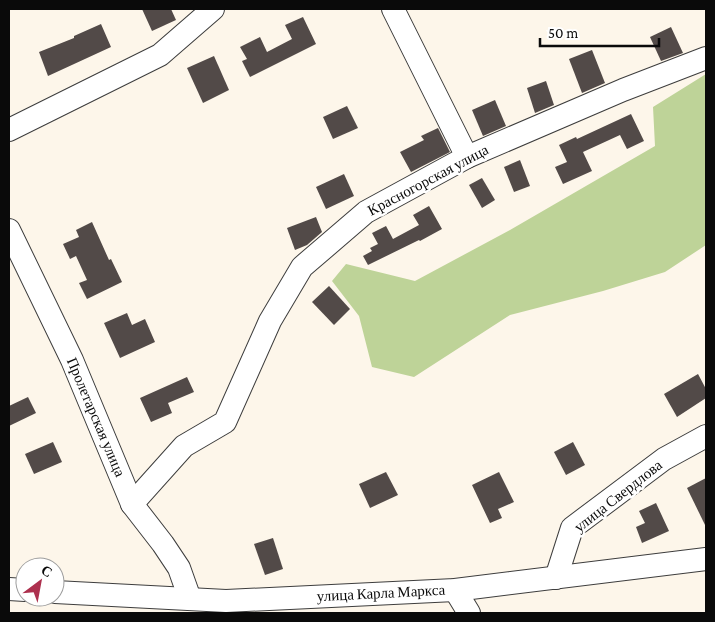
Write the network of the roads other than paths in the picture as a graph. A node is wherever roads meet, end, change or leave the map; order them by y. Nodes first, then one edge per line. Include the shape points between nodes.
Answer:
1 (213, 9) edge
2 (393, 9) edge
3 (706, 58) edge
4 (9, 130) edge
5 (466, 157) junction
6 (9, 230) edge
7 (706, 436) edge
8 (132, 504) junction
9 (706, 559) edge
10 (556, 578) junction
11 (455, 590) junction
12 (65, 593) edge
13 (190, 599) junction
14 (227, 607) edge
15 (469, 613) edge

1 - 4 street via 160,55
2 - 5 street
3 - 5 street, Красногорская улица
5 - 8 street, Красногорская улица via 366,212 302,267 270,321 225,422 184,446
6 - 8 street, Пролетарская улица via 72,360
7 - 10 street, улица Свердлова via 664,459 572,528
8 - 13 street, Пролетарская улица via 179,568
9 - 10 street, улица Карла Маркса
10 - 11 street, улица Карла Маркса
11 - 14 street, улица Карла Маркса
11 - 15 street
12 - 13 street, улица Карла Маркса
13 - 14 street, улица Карла Маркса

